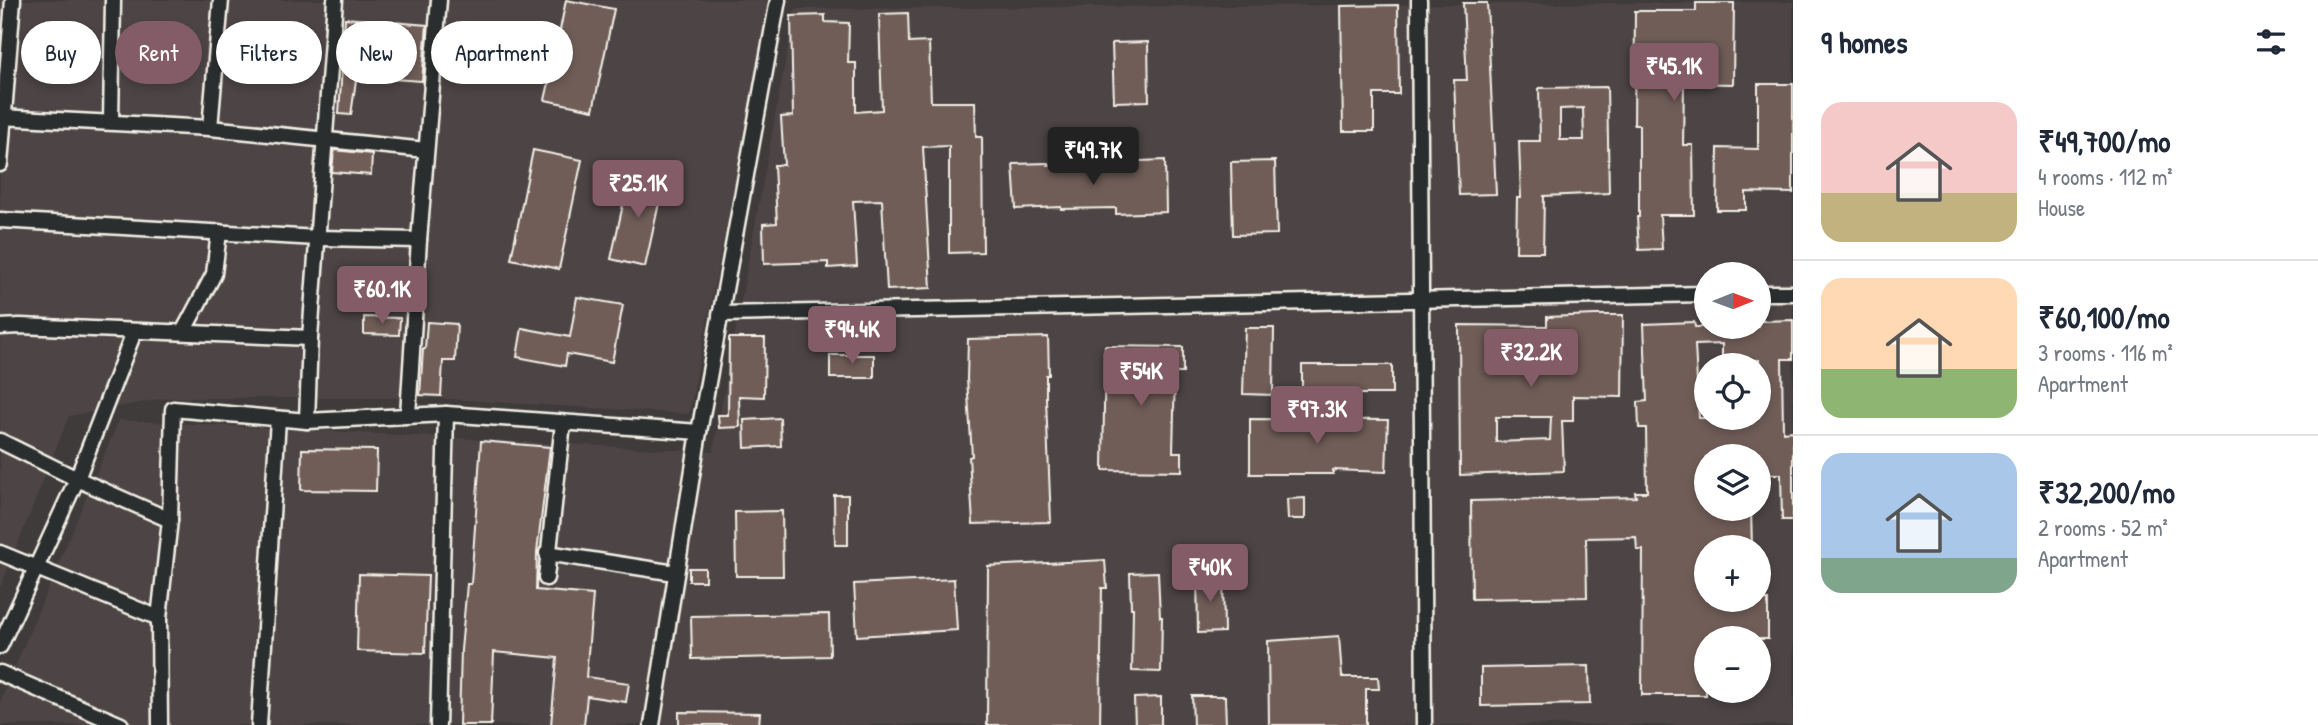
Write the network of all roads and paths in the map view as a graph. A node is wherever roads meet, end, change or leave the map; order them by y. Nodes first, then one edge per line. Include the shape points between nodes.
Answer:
1 (13, 0) edge
2 (113, 0) edge
3 (221, 0) edge
4 (335, 0) edge
5 (439, 0) edge
6 (778, 0) edge
7 (1419, 0) edge
8 (2, 117) edge
9 (111, 122) junction
10 (210, 128) junction
11 (326, 141) junction
12 (426, 150) junction
13 (0, 164) edge
14 (0, 220) edge
15 (219, 232) junction
16 (318, 238) junction
17 (419, 240) junction
18 (1771, 293) edge
19 (1793, 293) edge
20 (1694, 294) edge
21 (1421, 300) junction
22 (720, 314) junction
23 (0, 327) edge
24 (134, 332) junction
25 (183, 332) junction
26 (310, 338) junction
27 (446, 414) junction
28 (408, 415) junction
29 (278, 419) junction
30 (307, 421) junction
31 (563, 422) junction
32 (699, 432) junction
33 (0, 441) edge
34 (77, 479) junction
35 (170, 520) junction
36 (0, 553) edge
37 (547, 553) junction
38 (37, 569) junction
39 (675, 573) junction
40 (546, 578) dead end
41 (159, 618) junction
42 (0, 646) edge
43 (0, 673) edge
44 (121, 725) edge
45 (160, 725) edge
46 (259, 725) edge
47 (438, 725) edge
48 (652, 725) edge
49 (1424, 725) edge

1 - 8 street
2 - 9 street
3 - 10 street
4 - 11 street
5 - 12 street
6 - 22 street
7 - 21 street
8 - 9 street
8 - 13 street
9 - 10 street
10 - 11 street
11 - 12 street
11 - 16 street
12 - 17 street
14 - 15 street
15 - 16 street
15 - 25 street via 214,274
16 - 17 street
16 - 26 street
17 - 28 street
18 - 19 street
20 - 21 street
21 - 22 street
21 - 49 street
22 - 32 street
23 - 24 street
24 - 25 street
24 - 34 street
25 - 26 street
26 - 30 street
27 - 28 street
27 - 31 street
27 - 47 street
28 - 30 street
29 - 30 street
29 - 35 street via 173,409
29 - 46 street
31 - 32 street
31 - 37 street
32 - 39 street
33 - 34 street
34 - 35 street
34 - 38 street
35 - 41 street
36 - 38 street
37 - 39 street
37 - 40 street
38 - 41 street
38 - 42 street
39 - 48 street
41 - 45 street
43 - 44 street

